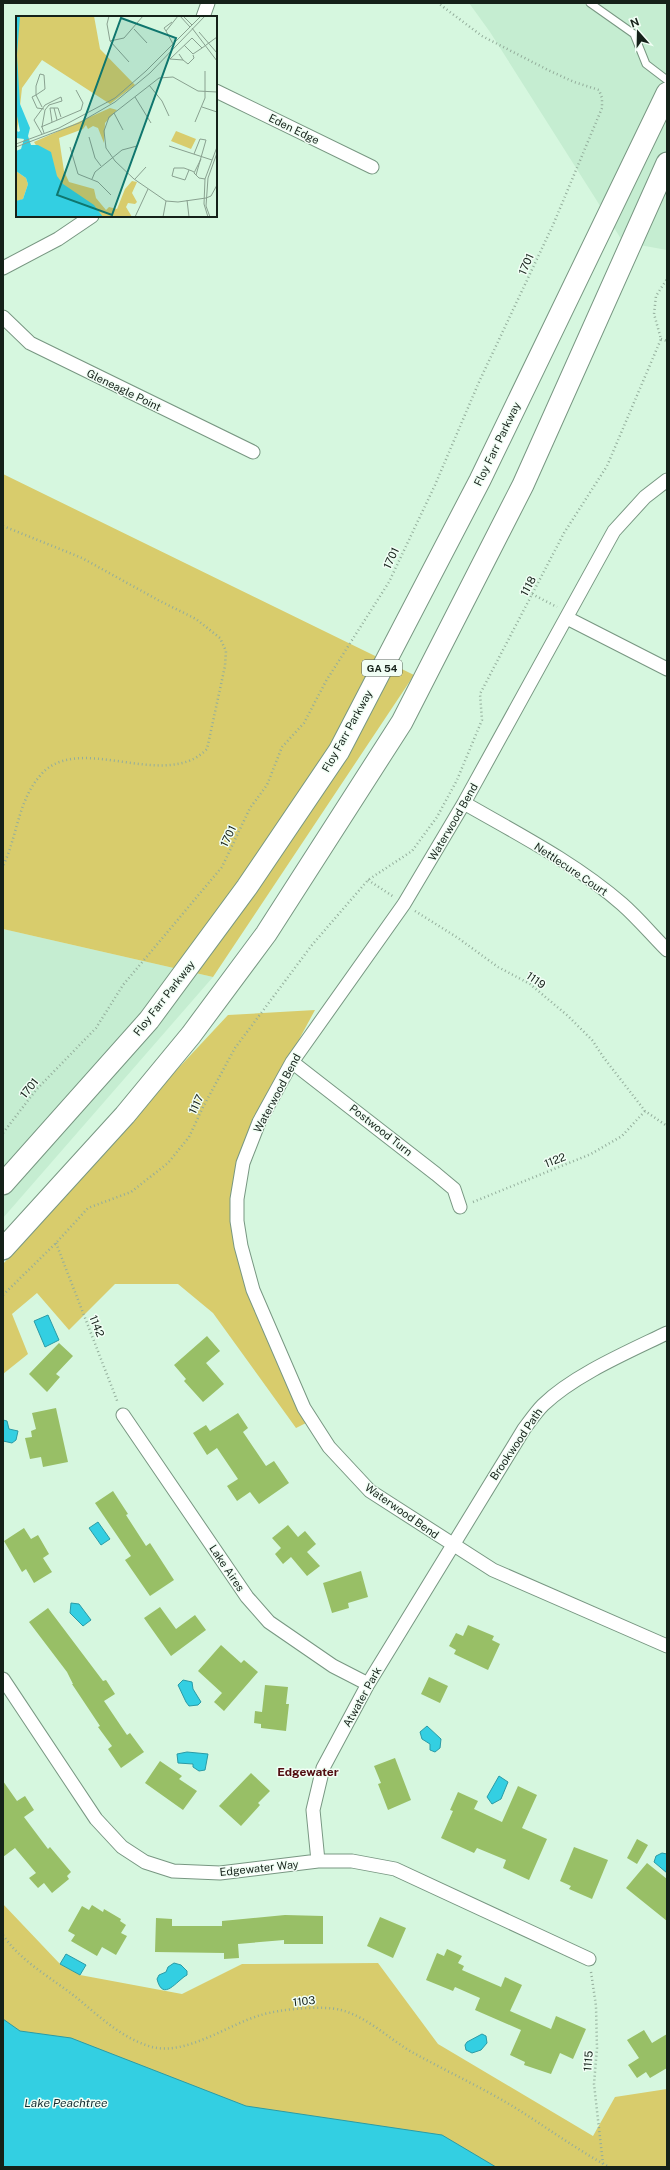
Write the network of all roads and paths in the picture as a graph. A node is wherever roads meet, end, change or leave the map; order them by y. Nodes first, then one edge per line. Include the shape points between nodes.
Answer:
1 (208, 3) edge
2 (438, 3) edge
3 (590, 3) edge
4 (202, 16) edge
5 (667, 80) edge
6 (217, 91) edge
7 (667, 94) edge
8 (667, 163) edge
9 (372, 167) dead end
10 (667, 178) edge
11 (650, 200) junction
12 (91, 217) edge
13 (3, 268) edge
14 (667, 278) edge
15 (3, 317) edge
16 (661, 339) junction
17 (667, 341) edge
18 (254, 452) dead end
19 (667, 480) edge
20 (3, 526) edge
21 (532, 594) junction
22 (568, 616) junction
23 (667, 669) edge
24 (464, 803) junction
25 (3, 866) edge
26 (368, 880) junction
27 (404, 904) junction
28 (667, 950) edge
29 (292, 1062) junction
30 (645, 1111) junction
31 (667, 1126) edge
32 (3, 1133) edge
33 (3, 1184) edge
34 (460, 1207) joint
35 (56, 1243) junction
36 (3, 1250) edge
37 (3, 1295) edge
38 (667, 1333) edge
39 (123, 1415) joint
40 (452, 1545) junction
41 (667, 1646) edge
42 (3, 1679) edge
43 (368, 1684) junction
44 (318, 1861) junction
45 (3, 1935) edge
46 (589, 1959) joint
47 (604, 2164) junction
48 (609, 2167) edge

1 - 4 street
2 - 32 path, 1701 via 482,36 554,73 599,90 602,108 553,225 389,582 326,680 304,723 282,747 267,785 250,808 222,867 123,985 96,1028 36,1090
3 - 5 lane via 634,34 646,64
6 - 9 street, Eden Edge
7 - 33 main road, Floy Farr Parkway / GA 54 via 480,480 339,751 247,887 149,1020
8 - 11 main road
10 - 11 lane
11 - 36 main road via 523,485 402,722 266,934 191,1035 125,1115
12 - 13 street via 58,239
14 - 16 path via 656,296 654,314
15 - 18 street, Gleneagle Point via 30,343
16 - 17 path
16 - 21 path, 1118 via 606,466 564,533
19 - 22 street, Waterwood Bend via 645,497 614,531
20 - 25 path via 82,558 196,619 220,638 226,651 207,749 198,758 162,765 72,758 51,765 39,776 25,798
21 - 22 path
21 - 26 path, 1118 via 480,694 482,720 457,780 436,817 412,851
22 - 23 street
22 - 24 street, Waterwood Bend
24 - 27 street, Waterwood Bend
24 - 28 street, Nettlecure Court via 566,863 604,890 623,904
26 - 27 path, 1119
26 - 35 path, 1117 via 312,945 235,1048 189,1137 168,1163 131,1192 88,1208
27 - 29 street, Waterwood Bend
27 - 30 path, 1119 via 498,967 530,984 568,1016 592,1040
29 - 34 street, Postwood Turn via 454,1189
29 - 40 street, Waterwood Bend via 259,1122 243,1164 237,1199 241,1246 253,1290 304,1408 329,1447 370,1491
30 - 31 path, 1119
30 - 34 path, 1122 via 622,1136 591,1154
35 - 37 path, 1117
35 - 39 path, 1142
38 - 40 street, Brookwood Path via 582,1377 541,1406
39 - 43 street, Lake Aires via 247,1597 269,1622 333,1666
40 - 41 street, Waterwood Bend via 493,1570
40 - 43 street, Atwater Park
42 - 44 street, Edgewater Way via 96,1819 122,1847 145,1862 173,1871 220,1873
43 - 44 street, Atwater Park via 321,1775 313,1810
44 - 46 street, Edgewater Way via 352,1861 395,1869
45 - 47 path, 1103 via 25,1961 52,1978 121,2033 153,2048 190,2044 262,2015 319,2007 340,2010 360,2017 408,2050 514,2107
46 - 47 path, 1115 via 596,2006 597,2048 594,2084
47 - 48 path, 1103

